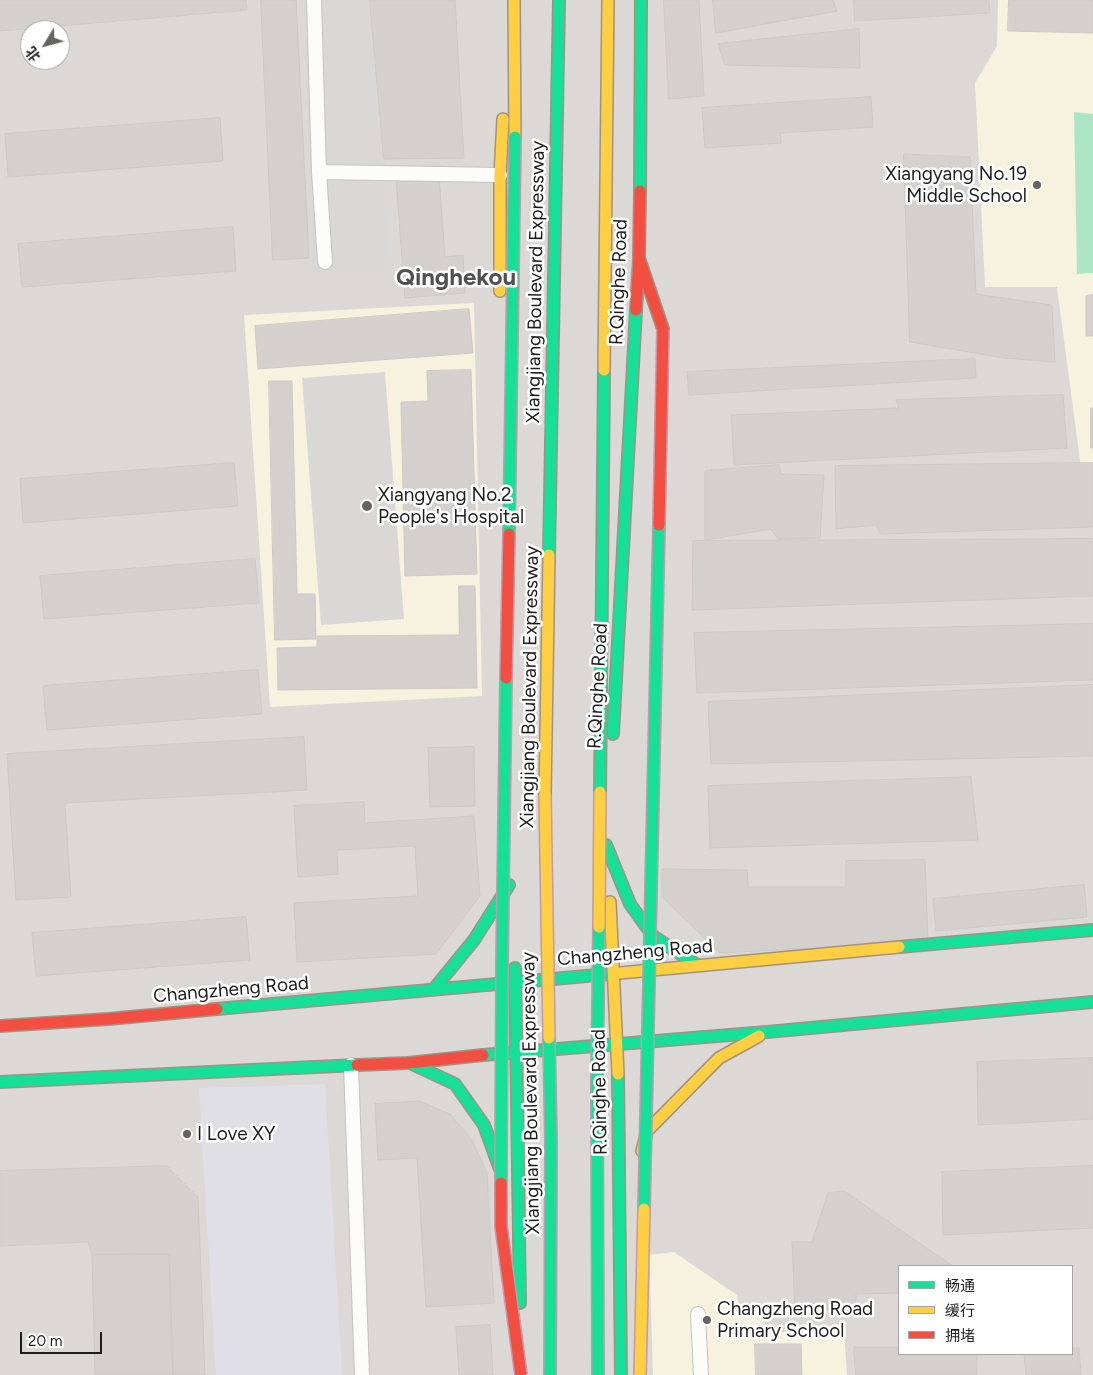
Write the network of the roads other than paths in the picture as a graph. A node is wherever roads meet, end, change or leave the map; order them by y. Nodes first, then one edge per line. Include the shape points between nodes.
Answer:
1 (314, 0) edge
2 (513, 0) edge
3 (559, 0) edge
4 (608, 0) edge
5 (641, 0) edge
6 (319, 172) junction
7 (500, 175) junction
8 (639, 258) junction
9 (324, 262) dead end
10 (515, 833) dead end
11 (606, 845) junction
12 (516, 897) dead end
13 (1093, 930) edge
14 (516, 952) dead end
15 (697, 965) junction
16 (614, 972) junction
17 (515, 982) junction
18 (434, 989) junction
19 (1093, 1002) edge
20 (0, 1026) edge
21 (767, 1032) junction
22 (617, 1043) junction
23 (516, 1051) junction
24 (408, 1062) junction
25 (351, 1065) junction
26 (0, 1082) edge
27 (520, 1222) junction
28 (621, 1232) junction
29 (698, 1314) dead end
30 (362, 1375) edge
31 (520, 1375) edge
32 (550, 1375) edge
33 (598, 1375) edge
34 (620, 1375) edge
35 (640, 1375) edge
36 (701, 1375) edge

1 - 6 lane
2 - 7 main road
2 - 31 main road, bridge via 515,137 502,953 501,1226
3 - 32 main road, Xiangjiang Boulevard Expressway, bridge via 544,795 551,1143
4 - 33 main road, bridge via 597,1061
5 - 8 main road, R.Qinghe Road
6 - 7 lane
6 - 9 lane
7 - 10 main road
8 - 11 main road, R.Qinghe Road
8 - 35 main road, bridge via 663,328
11 - 15 main road via 630,904 653,936
11 - 16 main road, R.Qinghe Road
12 - 18 main road via 516,873 474,940
13 - 15 main road, Changzheng Road
14 - 17 main road
15 - 16 main road, Changzheng Road
16 - 17 main road, Changzheng Road
16 - 22 main road, R.Qinghe Road
17 - 18 main road, Changzheng Road
17 - 23 main road
18 - 20 main road, Changzheng Road
19 - 21 main road
21 - 22 main road
21 - 28 main road via 720,1058 647,1131
22 - 23 main road
22 - 28 main road, R.Qinghe Road
23 - 24 main road
23 - 27 main road
24 - 25 main road
24 - 27 main road via 456,1084 484,1125
25 - 26 main road
25 - 30 lane
27 - 31 main road
28 - 34 main road, R.Qinghe Road
29 - 36 lane

